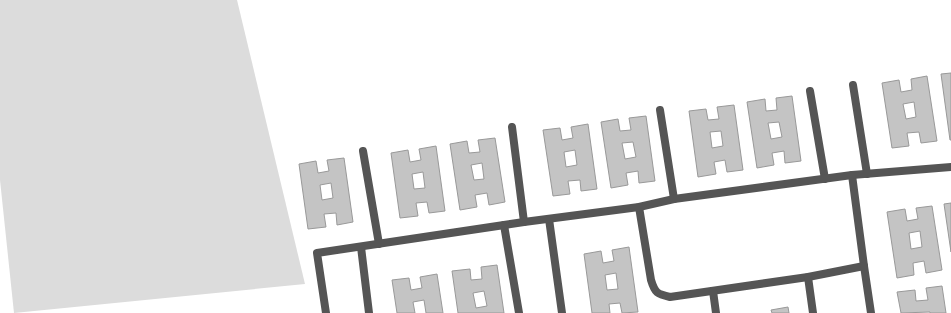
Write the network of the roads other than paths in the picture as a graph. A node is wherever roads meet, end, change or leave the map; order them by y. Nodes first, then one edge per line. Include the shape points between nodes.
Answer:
1 (853, 85) dead end
2 (810, 91) dead end
3 (660, 110) dead end
4 (512, 127) dead end
5 (363, 151) dead end
6 (951, 166) edge
7 (867, 174) junction
8 (852, 175) junction
9 (825, 179) junction
10 (674, 199) junction
11 (639, 207) junction
12 (550, 219) junction
13 (524, 222) junction
14 (504, 225) junction
15 (379, 244) junction
16 (360, 247) junction
17 (864, 266) junction
18 (808, 277) junction
19 (713, 291) junction
20 (326, 313) edge
21 (369, 313) edge
22 (518, 313) edge
23 (562, 313) edge
24 (716, 313) edge
25 (813, 313) edge
26 (871, 313) edge

1 - 7 lane
2 - 9 lane
3 - 10 lane
4 - 13 lane
5 - 15 lane
6 - 7 lane
7 - 8 lane
8 - 9 lane
8 - 17 lane
9 - 10 lane
10 - 11 lane
11 - 12 lane
11 - 19 lane via 654,290 659,295 670,297
12 - 13 lane
12 - 23 lane
13 - 14 lane
14 - 15 lane
14 - 22 lane
15 - 16 lane
16 - 20 lane via 317,252
16 - 21 lane
17 - 18 lane
17 - 26 lane
18 - 19 lane
18 - 25 lane
19 - 24 lane

